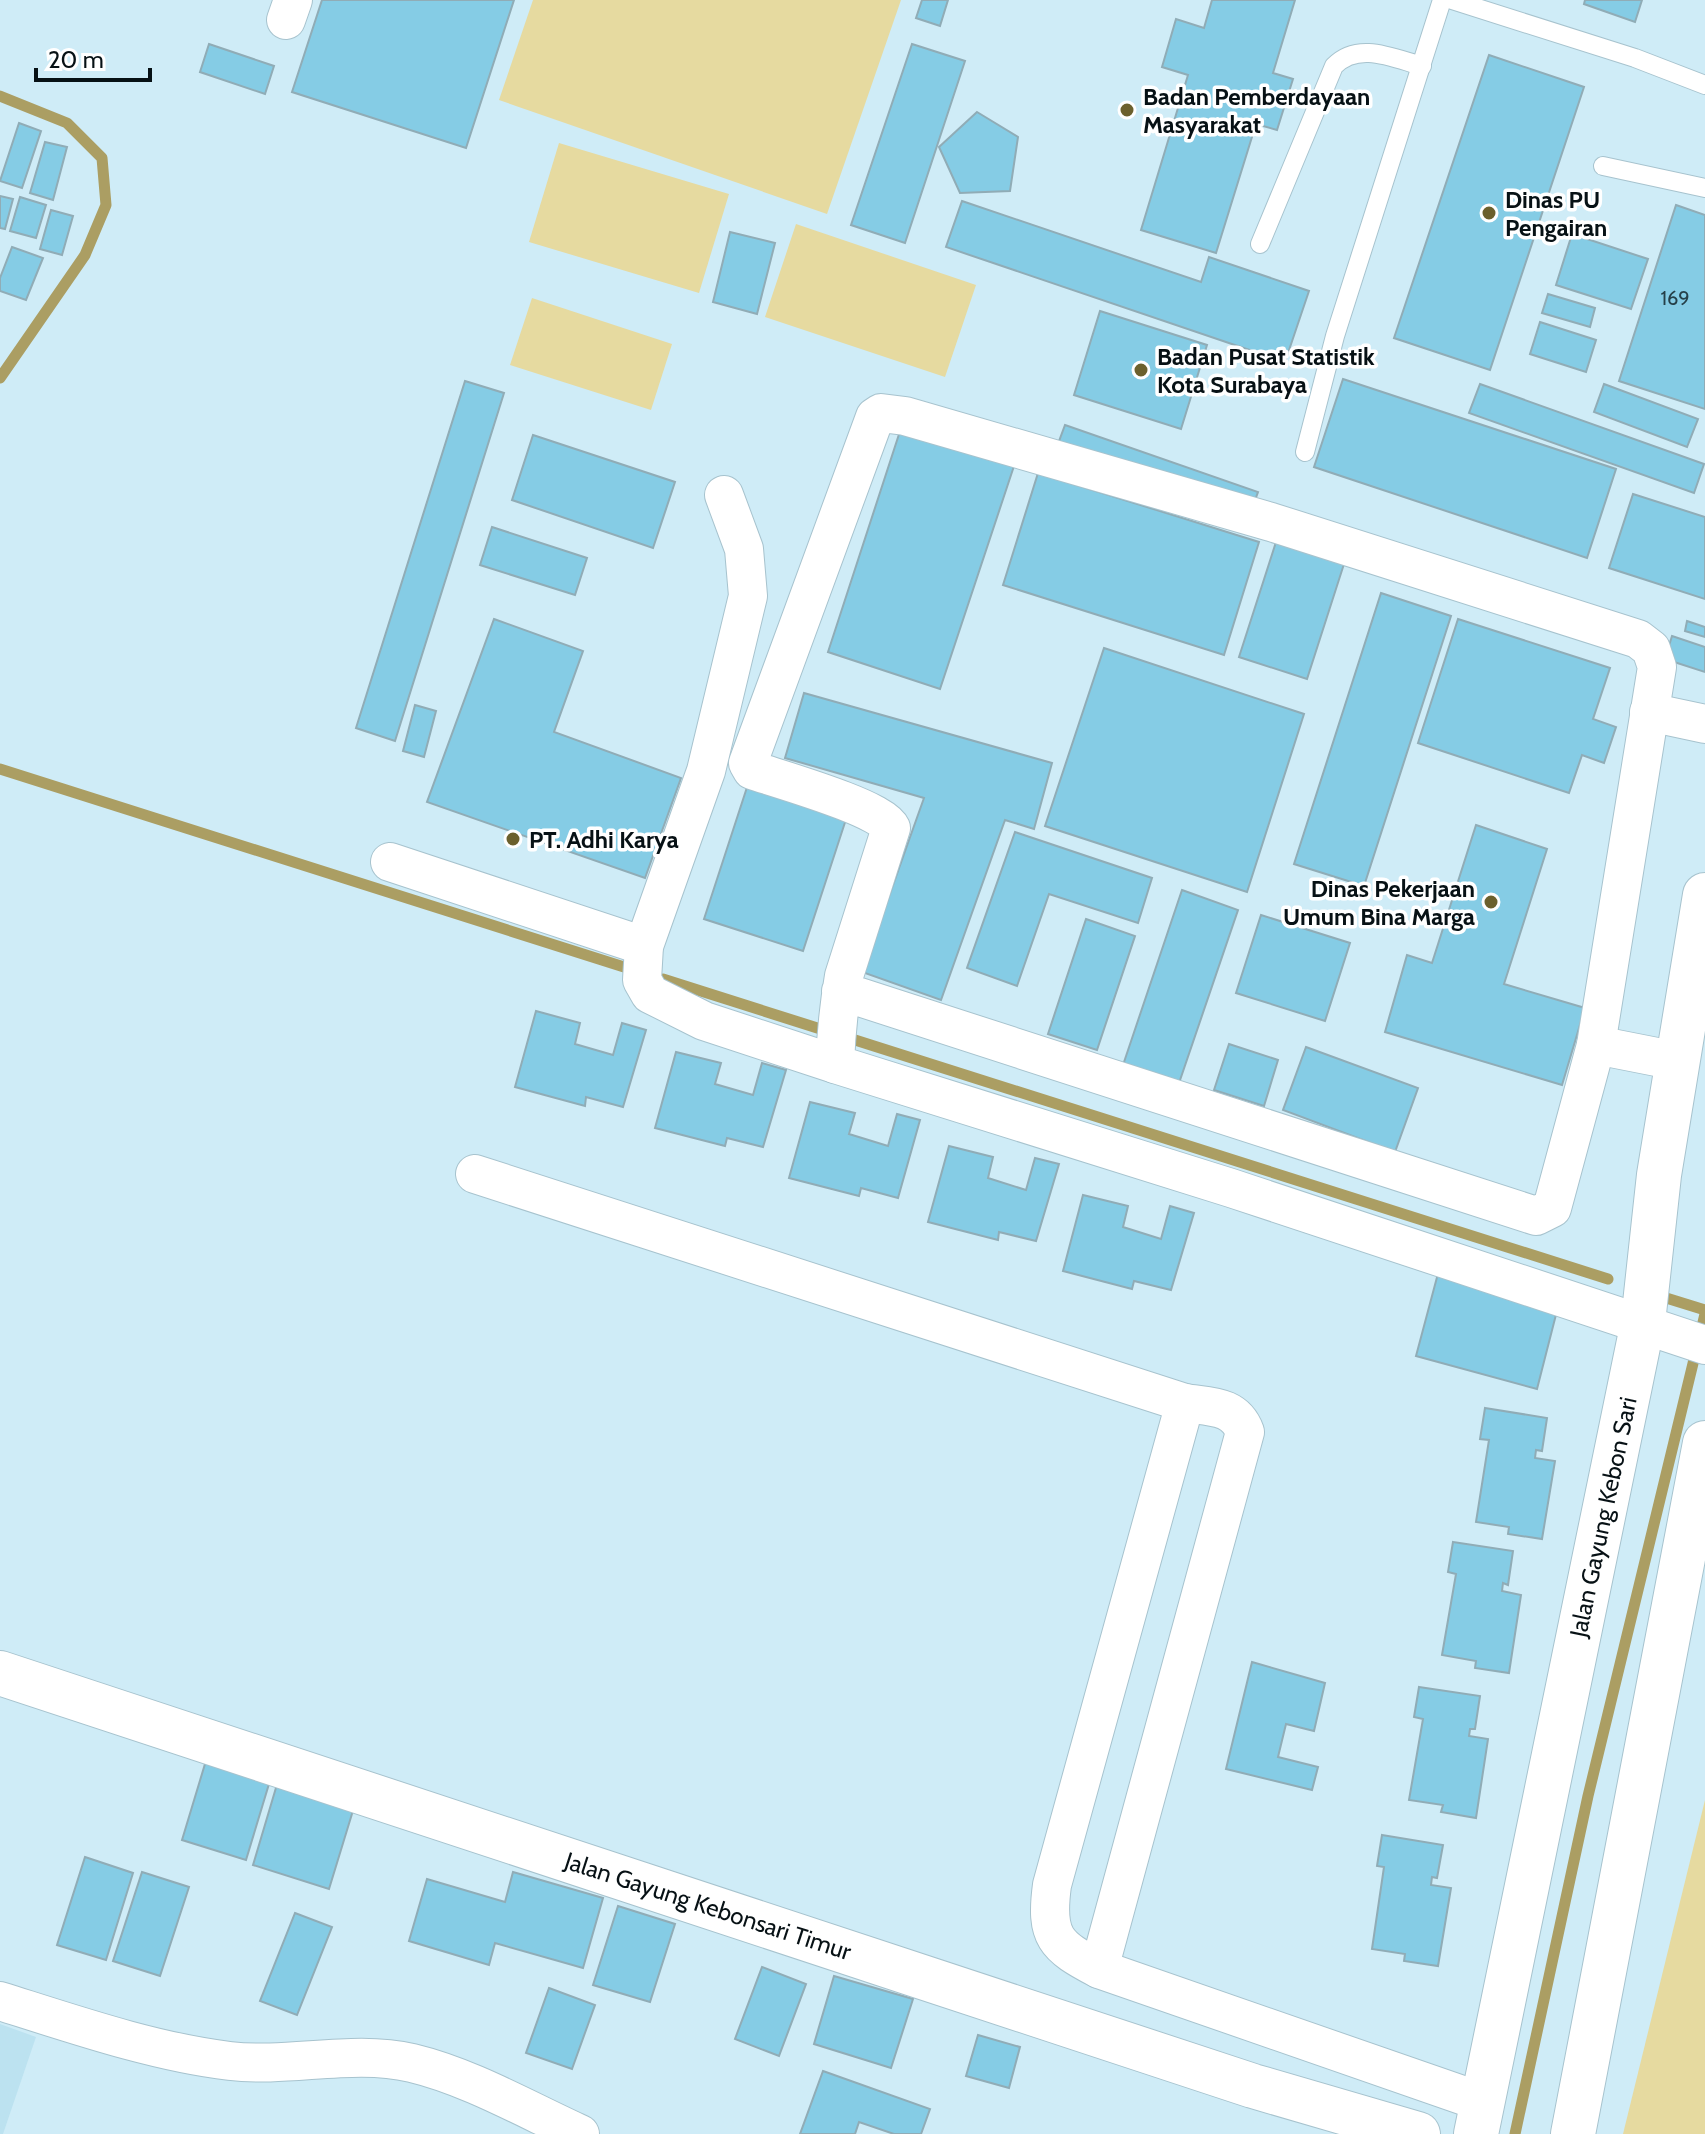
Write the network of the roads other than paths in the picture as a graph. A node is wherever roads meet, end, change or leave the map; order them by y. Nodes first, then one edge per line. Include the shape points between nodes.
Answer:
1 (1442, 0) edge
2 (1452, 0) edge
3 (1422, 66) junction
4 (1705, 85) edge
5 (1603, 166) dead end
6 (1705, 188) edge
7 (1260, 244) dead end
8 (1305, 452) dead end
9 (724, 495) dead end
10 (1649, 712) junction
11 (1705, 724) edge
12 (390, 862) dead end
13 (1705, 895) edge
14 (644, 946) junction
15 (837, 1032) junction
16 (1596, 1045) junction
17 (1690, 1061) junction
18 (475, 1174) dead end
19 (1649, 1325) junction
20 (1703, 1344) edge
21 (1185, 1403) junction
22 (1705, 1443) edge
23 (0, 1673) edge
24 (1099, 1969) junction
25 (0, 2001) edge
26 (1479, 2118) edge
27 (580, 2134) edge
28 (1418, 2134) edge
29 (1573, 2134) edge

1 - 3 lane
2 - 4 lane
3 - 7 lane via 1356,52 1334,66
3 - 8 lane via 1335,336
5 - 6 lane
9 - 14 street via 744,549 748,596 706,771
10 - 11 street
10 - 15 street via 1657,667 1651,649 1638,639 1271,522 905,416 879,414 748,763 752,770 852,803 890,825
10 - 16 street
12 - 14 street
13 - 17 main road, Jalan Gayung Kebon Sari
14 - 15 street via 642,980 650,994 704,1021
15 - 16 street via 1536,1216 1552,1208
15 - 19 street
16 - 17 street
17 - 19 main road, Jalan Gayung Kebon Sari via 1659,1175
18 - 21 street
19 - 20 street
19 - 26 main road, Jalan Gayung Kebon Sari
21 - 24 street via 1052,1885 1050,1928 1062,1949
21 - 24 street via 1232,1411 1245,1432
22 - 29 main road
23 - 28 main road, Jalan Gayung Kebonsari Timur via 1223,2076
24 - 26 street
25 - 27 street via 229,2061 410,2063 443,2072

